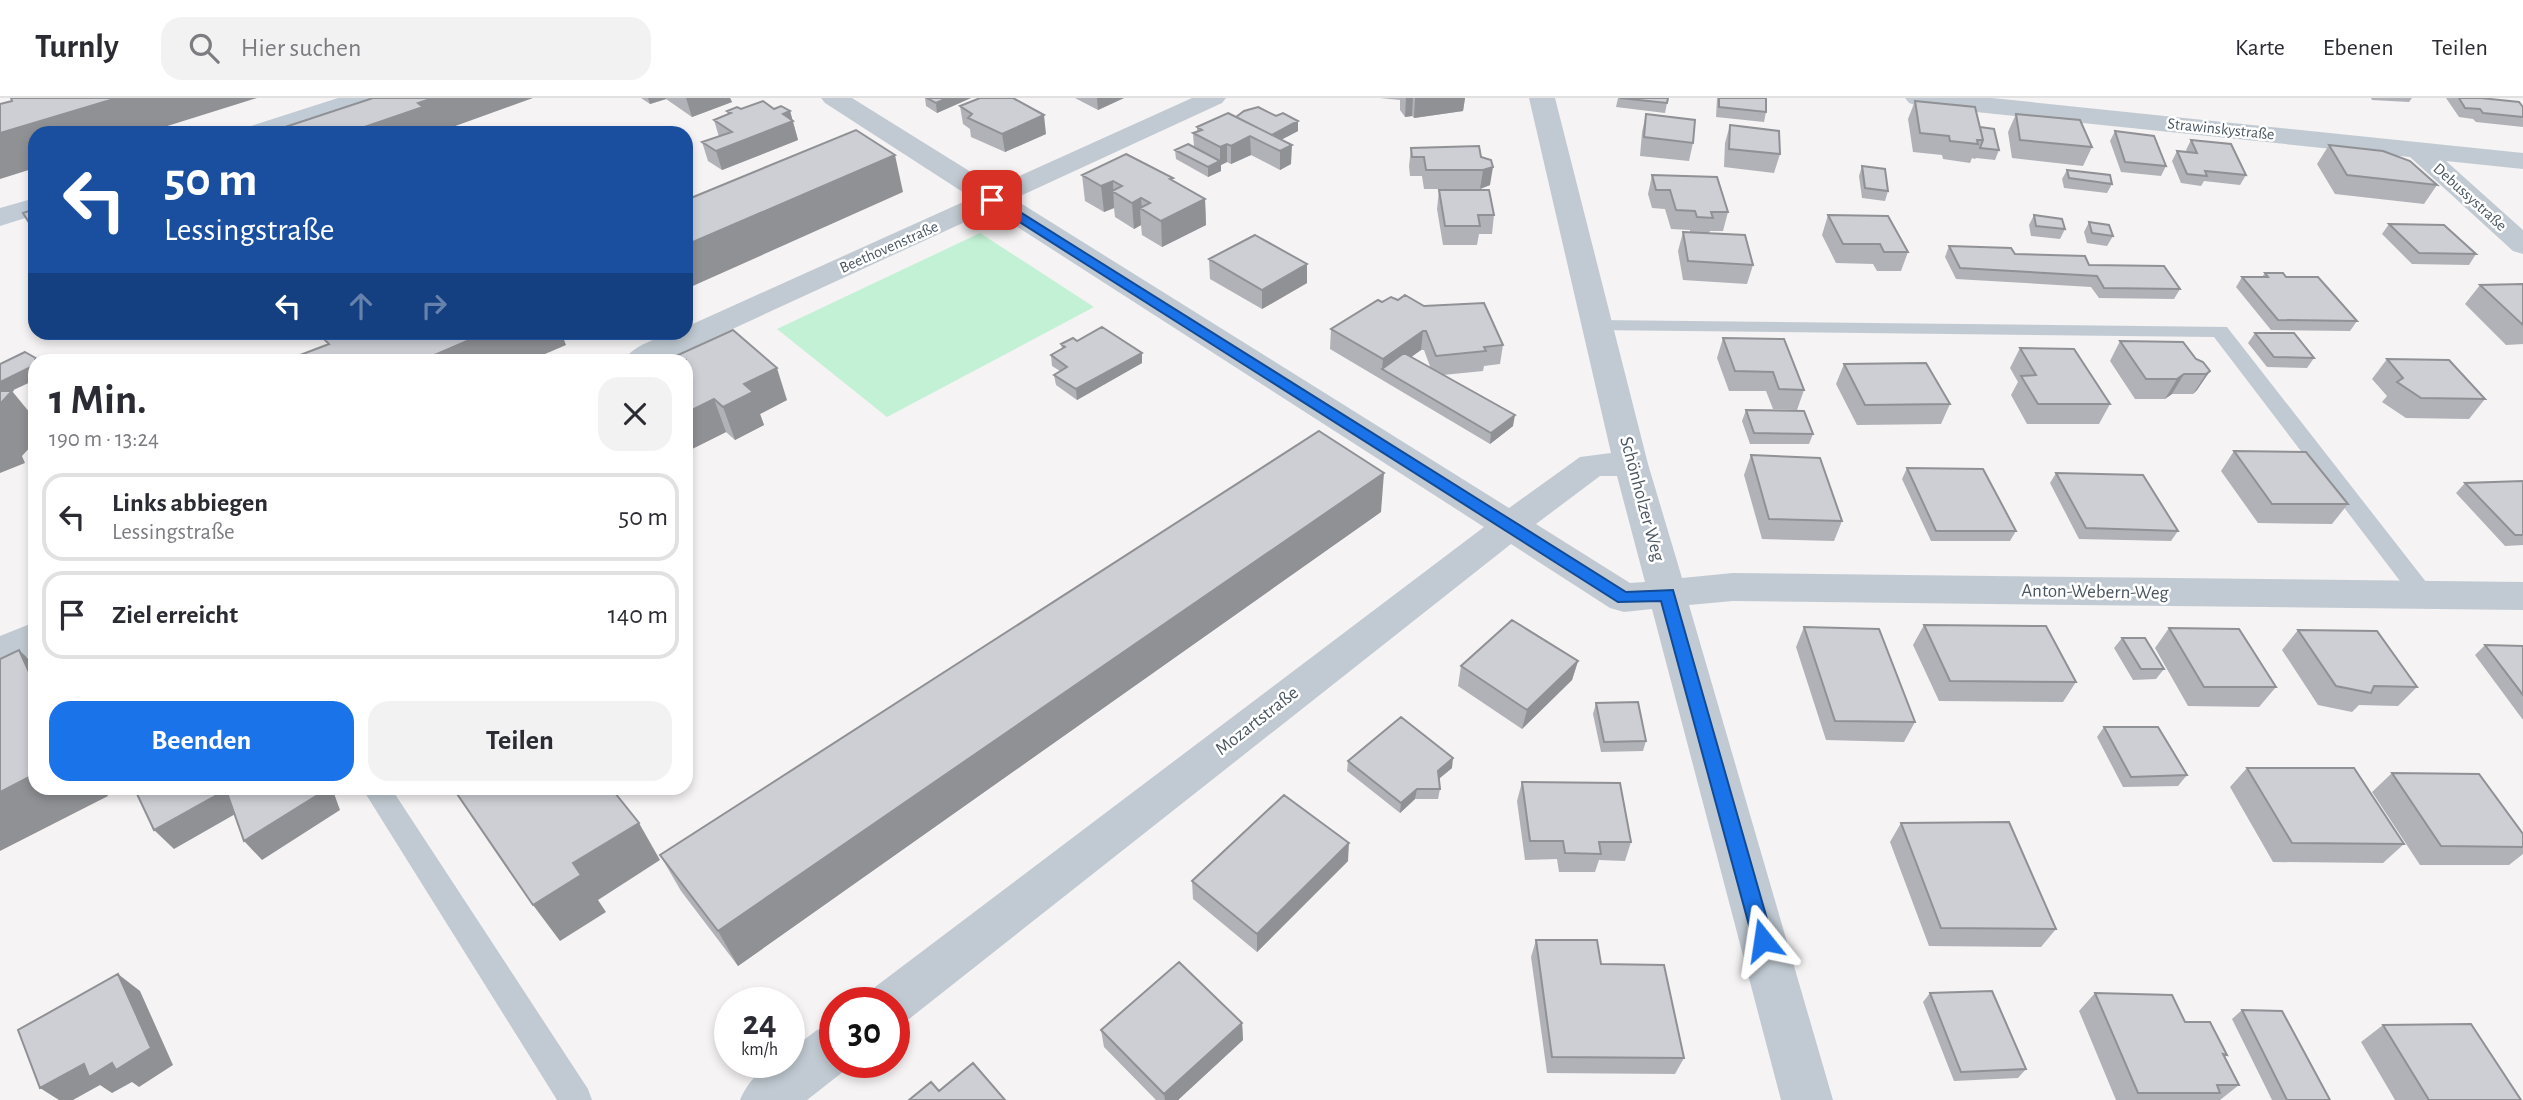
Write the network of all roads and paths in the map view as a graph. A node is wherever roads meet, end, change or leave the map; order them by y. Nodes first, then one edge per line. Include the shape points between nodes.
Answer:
1 (363, 98) edge
2 (834, 98) edge
3 (1213, 98) edge
4 (1542, 98) edge
5 (1918, 98) edge
6 (278, 126) edge
7 (2417, 149) junction
8 (2523, 161) edge
9 (992, 200) junction
10 (28, 208) edge
11 (0, 218) edge
12 (2523, 245) edge
13 (1598, 326) junction
14 (693, 336) edge
15 (684, 340) edge
16 (653, 354) edge
17 (1631, 464) junction
18 (1509, 525) junction
19 (1668, 594) junction
20 (2425, 596) junction
21 (2523, 597) edge
22 (28, 640) edge
23 (0, 653) edge
24 (380, 795) edge
25 (910, 989) edge
26 (819, 1059) edge
27 (576, 1100) edge
28 (766, 1100) edge
29 (1807, 1100) edge

1 - 6 main road
2 - 9 street, Anton-Webern-Weg
3 - 9 street, Beethovenstraße
4 - 13 street, Schönholzer Weg
5 - 7 street, Strawinskystraße
7 - 8 street, Strawinskystraße
7 - 12 street, Debussystraße
9 - 14 street, Beethovenstraße
9 - 18 street, Anton-Webern-Weg
10 - 11 main road
13 - 17 street, Schönholzer Weg
13 - 20 lane via 2220,331
15 - 16 street, Beethovenstraße
17 - 18 street, Mozartstraße via 1592,465
17 - 19 street, Schönholzer Weg
18 - 19 street, Anton-Webern-Weg via 1624,598
18 - 25 street, Mozartstraße
19 - 20 street, Anton-Webern-Weg via 1733,587
19 - 29 street, Schönholzer Weg
20 - 21 street, Anton-Webern-Weg
22 - 23 street
24 - 27 lane
26 - 28 street

